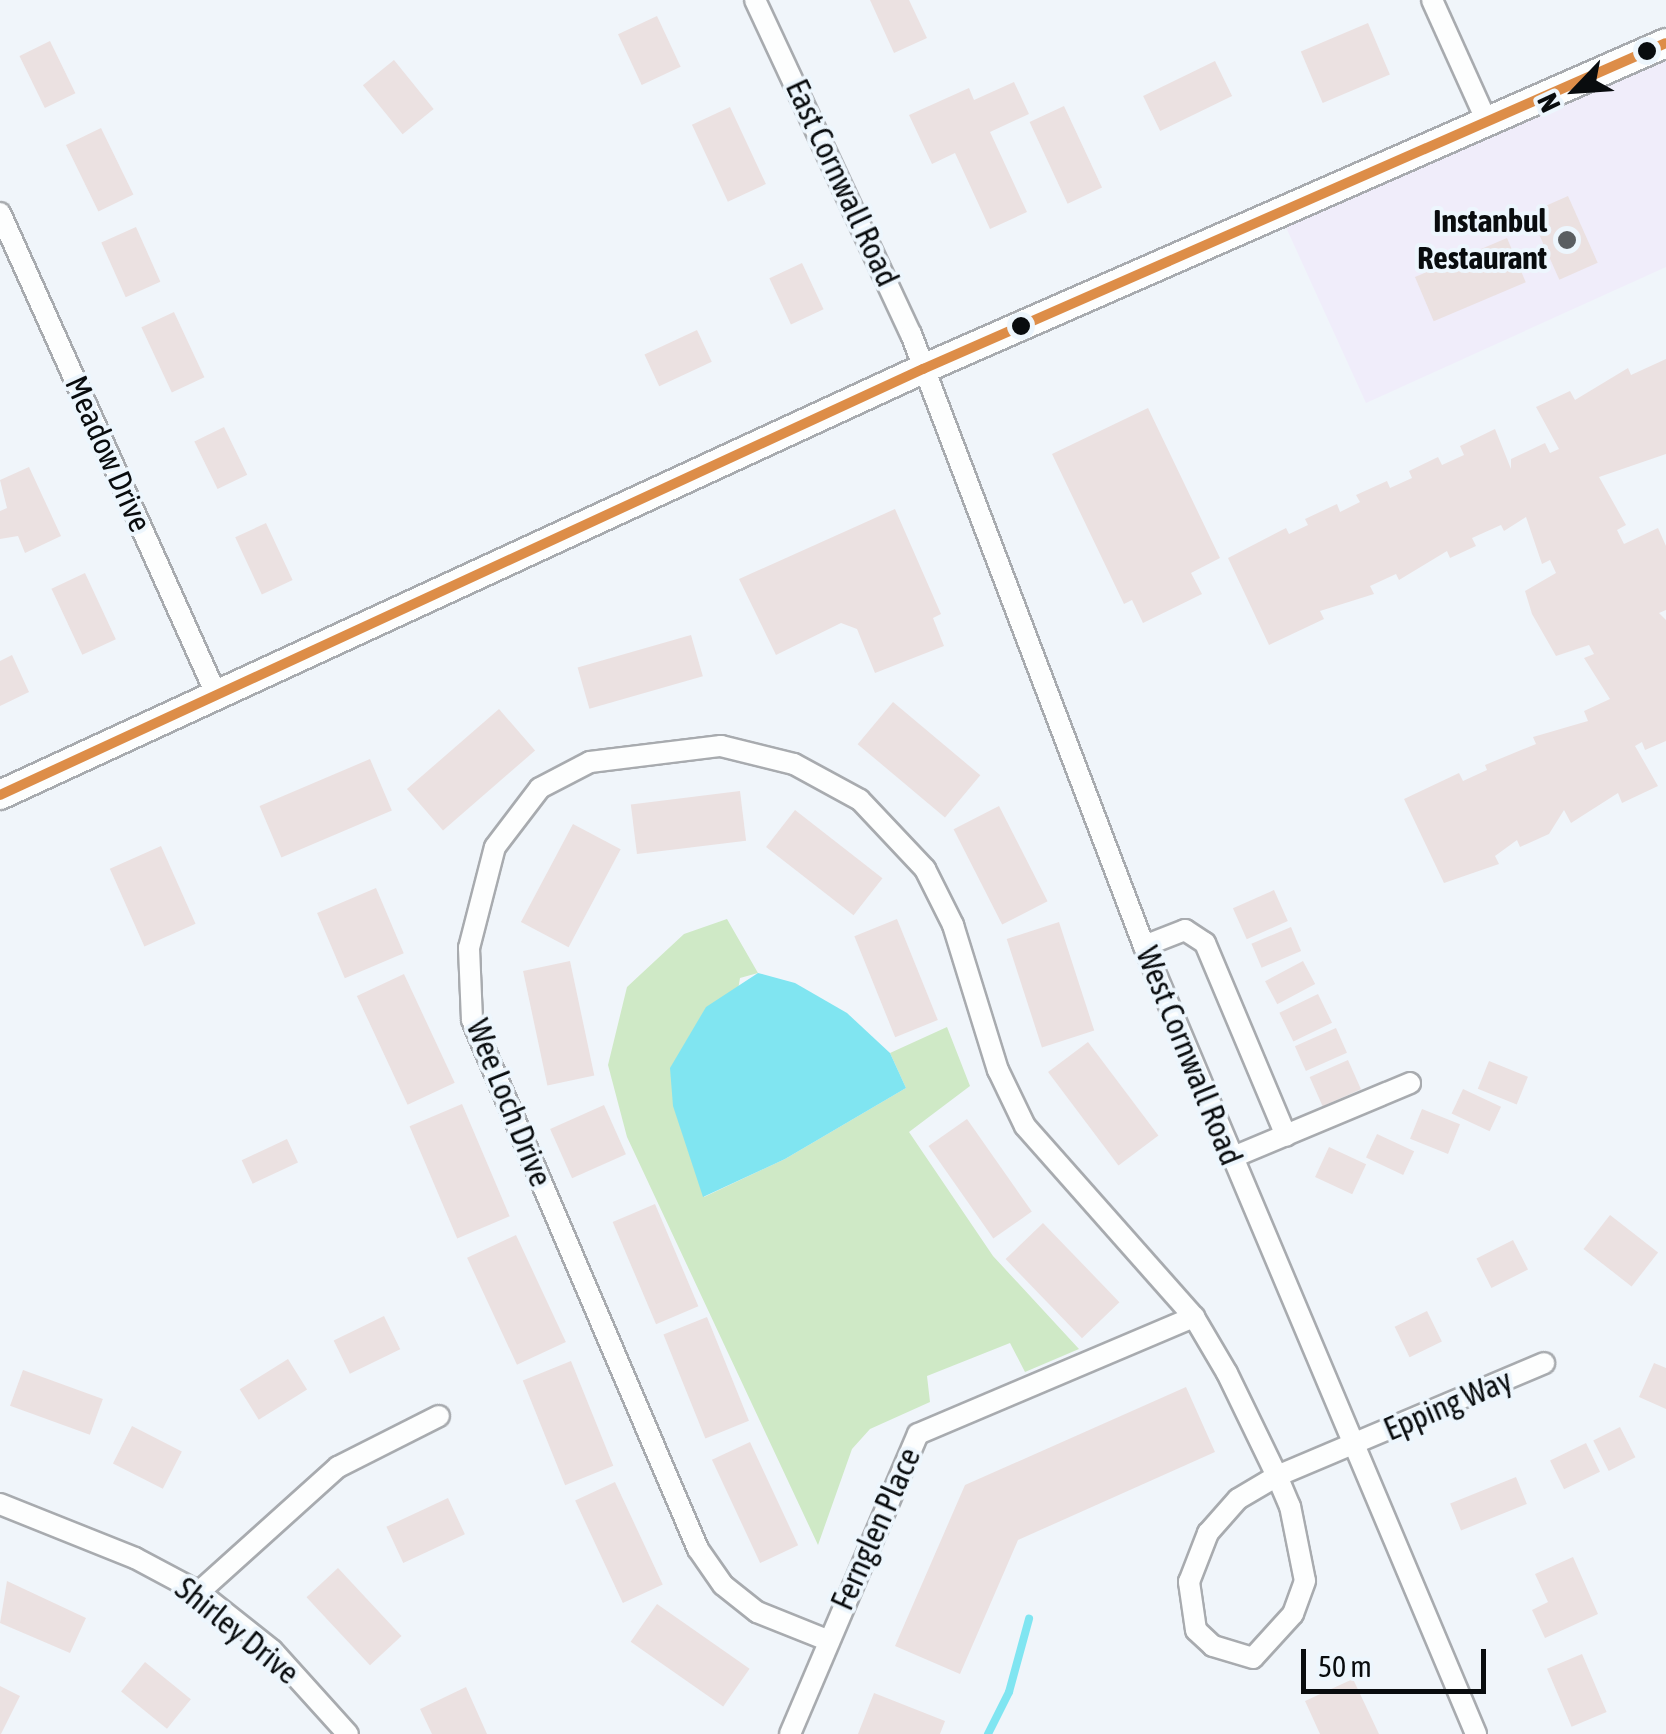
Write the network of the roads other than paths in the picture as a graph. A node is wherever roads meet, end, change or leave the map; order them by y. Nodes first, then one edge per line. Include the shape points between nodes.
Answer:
1 (755, 0) edge
2 (1432, 0) edge
3 (1666, 43) edge
4 (1487, 122) junction
5 (0, 213) edge
6 (923, 369) junction
7 (217, 696) junction
8 (0, 795) edge
9 (1144, 946) junction
10 (1410, 1083) dead end
11 (1286, 1136) junction
12 (1231, 1158) junction
13 (1194, 1318) junction
14 (1544, 1363) dead end
15 (440, 1416) dead end
16 (1352, 1446) junction
17 (1276, 1476) junction
18 (0, 1504) edge
19 (199, 1592) junction
20 (828, 1640) junction
21 (348, 1734) edge
22 (790, 1734) edge
23 (1476, 1734) edge

1 - 6 street, East Cornwall Road
2 - 4 street
3 - 4 main road
4 - 6 main road
5 - 7 street, Meadow Drive
6 - 7 main road
6 - 9 street, West Cornwall Road
7 - 8 main road
9 - 11 street via 1185,930 1206,943
9 - 12 street, West Cornwall Road
10 - 11 street
11 - 12 street
12 - 16 street, West Cornwall Road
13 - 17 street, Wee Loch Drive
13 - 20 street, Fernglen Place via 918,1434
13 - 20 street, Wee Loch Drive via 1025,1126 998,1070 940,897 910,850 860,800 794,764 721,746 613,756 540,788 508,824 484,880 469,948 472,1020 698,1549 723,1585 757,1612
14 - 16 street, Epping Way
15 - 19 street via 338,1468
16 - 17 street, Epping Way
16 - 23 street, West Cornwall Road
17 - 17 street, Wee Loch Drive via 1238,1499 1208,1533 1189,1582 1196,1630 1236,1658 1253,1658 1277,1639 1305,1581 1302,1547
18 - 19 street, Shirley Drive via 135,1558
19 - 21 street, Shirley Drive via 272,1650
20 - 22 street, Fernglen Place

